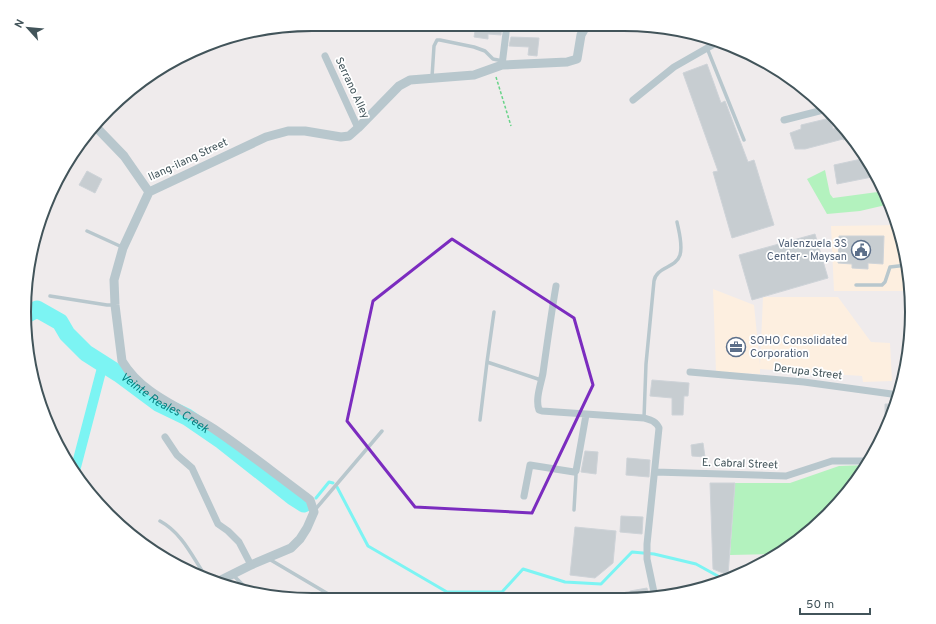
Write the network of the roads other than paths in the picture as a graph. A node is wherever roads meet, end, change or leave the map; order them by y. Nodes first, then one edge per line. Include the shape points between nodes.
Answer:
1 (506, 31) edge
2 (583, 31) edge
3 (712, 45) edge
4 (707, 48) junction
5 (325, 56) dead end
6 (503, 63) junction
7 (432, 78) junction
8 (633, 100) dead end
9 (820, 111) edge
10 (784, 120) dead end
11 (358, 128) junction
12 (98, 130) edge
13 (744, 140) dead end
14 (149, 192) junction
15 (677, 222) dead end
16 (87, 232) dead end
17 (123, 248) junction
18 (901, 266) edge
19 (856, 285) dead end
20 (556, 286) dead end
21 (50, 296) dead end
22 (115, 305) junction
23 (494, 312) dead end
24 (487, 362) junction
25 (690, 372) dead end
26 (542, 380) junction
27 (892, 394) edge
28 (586, 415) junction
29 (644, 418) junction
30 (480, 420) dead end
31 (382, 431) dead end
32 (165, 437) dead end
33 (862, 461) edge
34 (574, 472) junction
35 (655, 472) junction
36 (524, 496) dead end
37 (574, 510) dead end
38 (314, 512) junction
39 (160, 521) dead end
40 (267, 558) junction
41 (251, 565) junction
42 (202, 571) edge
43 (232, 574) junction
44 (224, 578) edge
45 (242, 584) edge
46 (654, 591) edge
47 (326, 593) edge

1 - 6 street
2 - 6 street, Ilang-ilang Street via 577,59 567,62
3 - 4 street
4 - 8 street via 674,68
4 - 13 lane
5 - 11 street, Serrano Alley
6 - 7 street, Ilang-ilang Street via 474,75
6 - 7 lane via 474,47 436,40
7 - 11 street, Ilang-ilang Street via 405,82
9 - 10 street
11 - 14 street, Ilang-ilang Street via 349,136 341,137 288,131 266,137
12 - 14 street via 124,156
14 - 17 street, Ilang-ilang Street
15 - 29 lane via 680,254 675,262 657,273 654,281
16 - 17 lane
17 - 22 street, Ilang-ilang Street via 114,280
18 - 19 lane via 890,267 882,285
20 - 26 street
21 - 22 lane via 107,306
22 - 38 street, Ilang-ilang Street via 122,361 126,368 152,392 213,428 305,496 310,500
23 - 24 lane
24 - 26 lane
24 - 30 lane
25 - 27 street, Derupa Street via 804,382
26 - 28 street via 538,410
28 - 29 street
28 - 34 street via 578,468
29 - 35 street via 653,421 659,428
31 - 38 lane
32 - 41 street via 177,455 192,468 218,524 239,542
33 - 35 street, E. Cabral Street via 832,461 786,476
34 - 36 street via 530,465
34 - 37 lane
35 - 46 street via 647,544 647,558
38 - 40 street via 300,539 291,548
39 - 42 lane via 179,536
40 - 41 street
40 - 47 lane
41 - 43 street
43 - 44 street
43 - 45 lane

